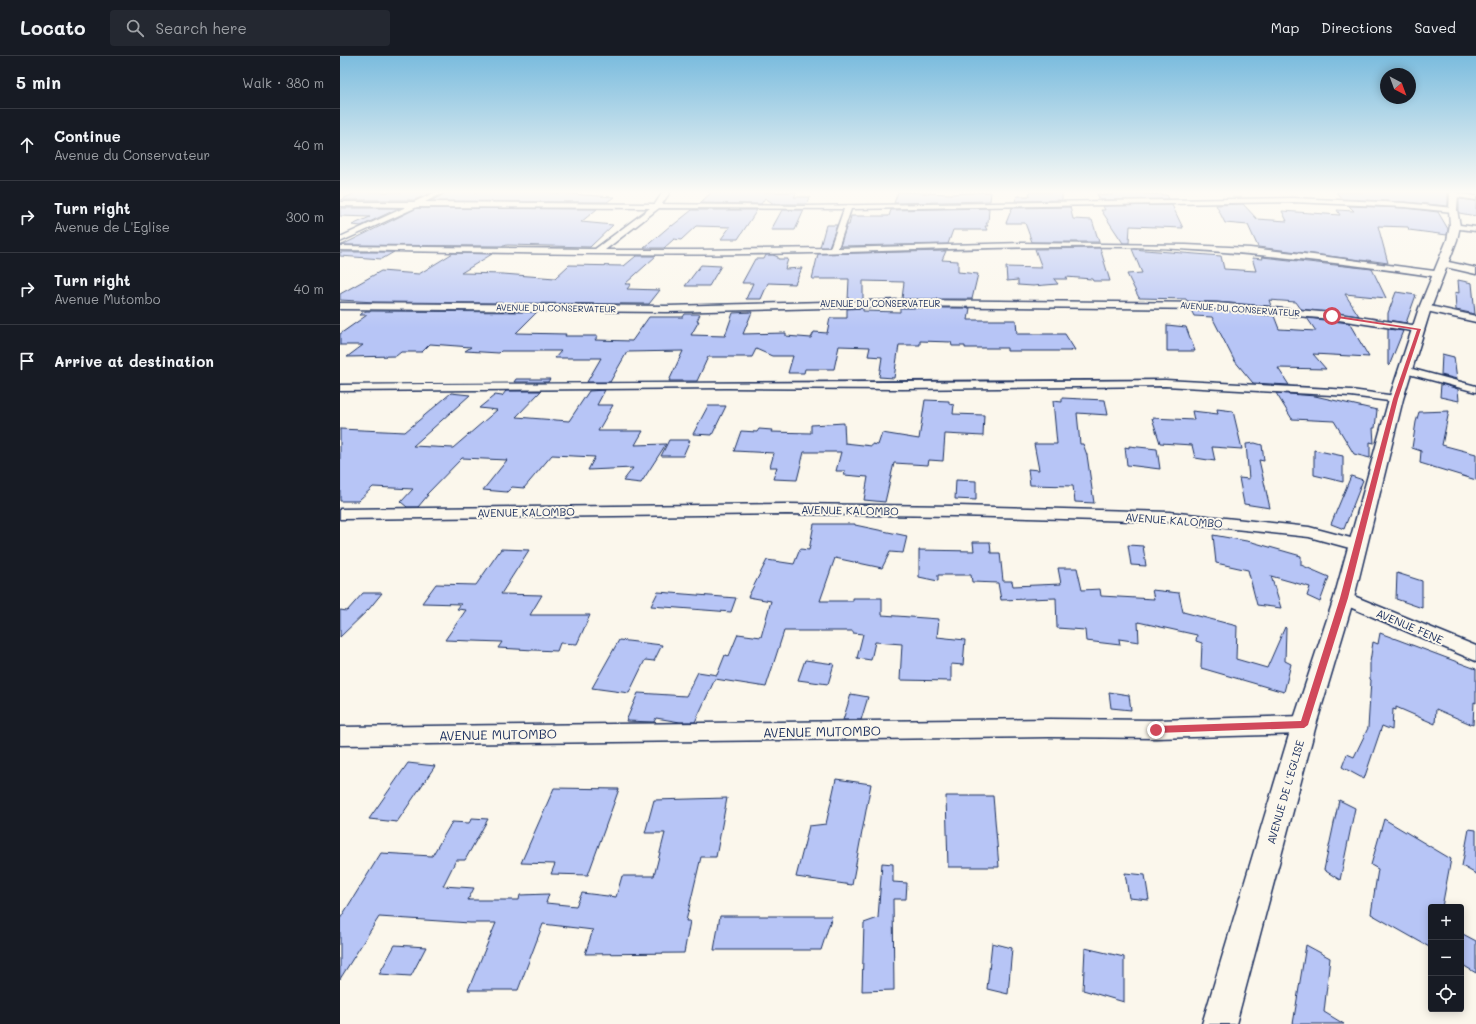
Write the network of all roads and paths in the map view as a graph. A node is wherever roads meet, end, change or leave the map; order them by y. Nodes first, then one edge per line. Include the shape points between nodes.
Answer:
1 (616, 237) edge
2 (838, 237) edge
3 (1452, 237) edge
4 (340, 248) edge
5 (599, 250) junction
6 (833, 250) junction
7 (1441, 269) junction
8 (1476, 271) edge
9 (340, 306) edge
10 (1425, 308) junction
11 (1476, 319) edge
12 (1419, 329) junction
13 (1405, 370) junction
14 (340, 388) edge
15 (1476, 389) edge
16 (1396, 399) junction
17 (340, 514) edge
18 (1357, 545) junction
19 (1344, 598) junction
20 (1476, 654) edge
21 (1304, 725) junction
22 (340, 736) edge
23 (1219, 1024) edge

1 - 5 street
2 - 6 street
3 - 7 street, AVENUE DE L'EGLISE
4 - 5 street
5 - 6 street
6 - 7 street via 1080,245 1188,247
7 - 8 street
7 - 10 street, AVENUE DE L'EGLISE
9 - 12 street, AVENUE DU CONSERVATEUR via 667,309 902,302 1216,306 1332,316
10 - 11 street
10 - 12 street, AVENUE DE L'EGLISE
12 - 13 street, AVENUE DE L'EGLISE
13 - 15 street
13 - 16 street, AVENUE DE L'EGLISE
14 - 16 street via 1165,383 1351,392
16 - 18 street, AVENUE DE L'EGLISE
17 - 18 street, AVENUE KALOMBO via 787,509 1169,517 1309,532
18 - 19 street, AVENUE DE L'EGLISE
19 - 20 street, AVENUE FENE
19 - 21 street, AVENUE DE L'EGLISE
21 - 22 street, AVENUE MUTOMBO via 1156,730 1050,728
21 - 23 street, AVENUE DE L'EGLISE

